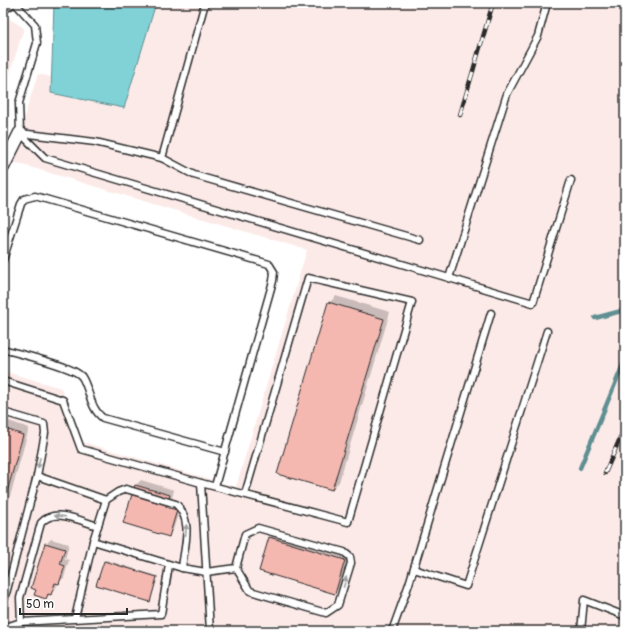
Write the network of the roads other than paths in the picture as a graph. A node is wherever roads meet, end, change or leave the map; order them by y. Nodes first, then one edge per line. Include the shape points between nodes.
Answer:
1 (15, 3) edge
2 (205, 3) edge
3 (547, 3) edge
4 (3, 10) edge
5 (20, 133) junction
6 (162, 158) junction
7 (3, 167) edge
8 (571, 180) dead end
9 (420, 240) dead end
10 (3, 260) edge
11 (449, 278) junction
12 (491, 313) dead end
13 (547, 331) dead end
14 (3, 349) edge
15 (3, 381) edge
16 (3, 412) edge
17 (225, 452) junction
18 (37, 476) junction
19 (201, 483) junction
20 (215, 486) junction
21 (245, 494) junction
22 (106, 500) junction
23 (98, 526) junction
24 (93, 541) junction
25 (169, 565) junction
26 (182, 568) junction
27 (236, 568) junction
28 (414, 569) junction
29 (206, 572) junction
30 (3, 605) edge
31 (625, 616) edge
32 (75, 618) junction
33 (21, 622) junction
34 (3, 628) edge
35 (210, 631) edge
36 (392, 631) edge
37 (581, 631) edge

1 - 4 lane
1 - 5 lane via 36,25 37,44 19,103
2 - 6 lane
3 - 11 lane via 538,36 507,94
5 - 6 lane via 95,142
5 - 7 street
5 - 11 lane via 45,158
6 - 9 lane via 194,175
8 - 11 lane via 533,303
10 - 17 lane via 21,204 24,199 34,196 269,264 274,272 273,281
12 - 28 lane
13 - 28 lane via 466,586
14 - 17 lane via 68,368 81,376 95,410 103,418
15 - 19 lane via 63,400 81,449
16 -> 18 lane via 44,424 45,433
17 - 20 lane
18 - 22 lane
18 - 30 lane
19 - 20 lane
19 - 29 lane
20 - 21 lane
21 - 21 lane via 348,522 412,302 308,278
22 - 23 lane
26 -> 22 lane via 187,527 186,518 176,504 126,489
23 - 24 lane
23 -> 33 lane via 59,515 46,517 41,524 20,598
24 - 25 lane
24 - 32 lane
25 - 26 lane
25 - 32 lane via 161,614
26 - 29 lane
27 -> 27 lane via 250,591 326,613 338,605 350,557 344,552 258,528 245,534
27 - 29 lane
28 - 36 lane
29 - 35 lane
31 - 37 lane via 584,600
32 - 33 lane
33 - 34 lane

